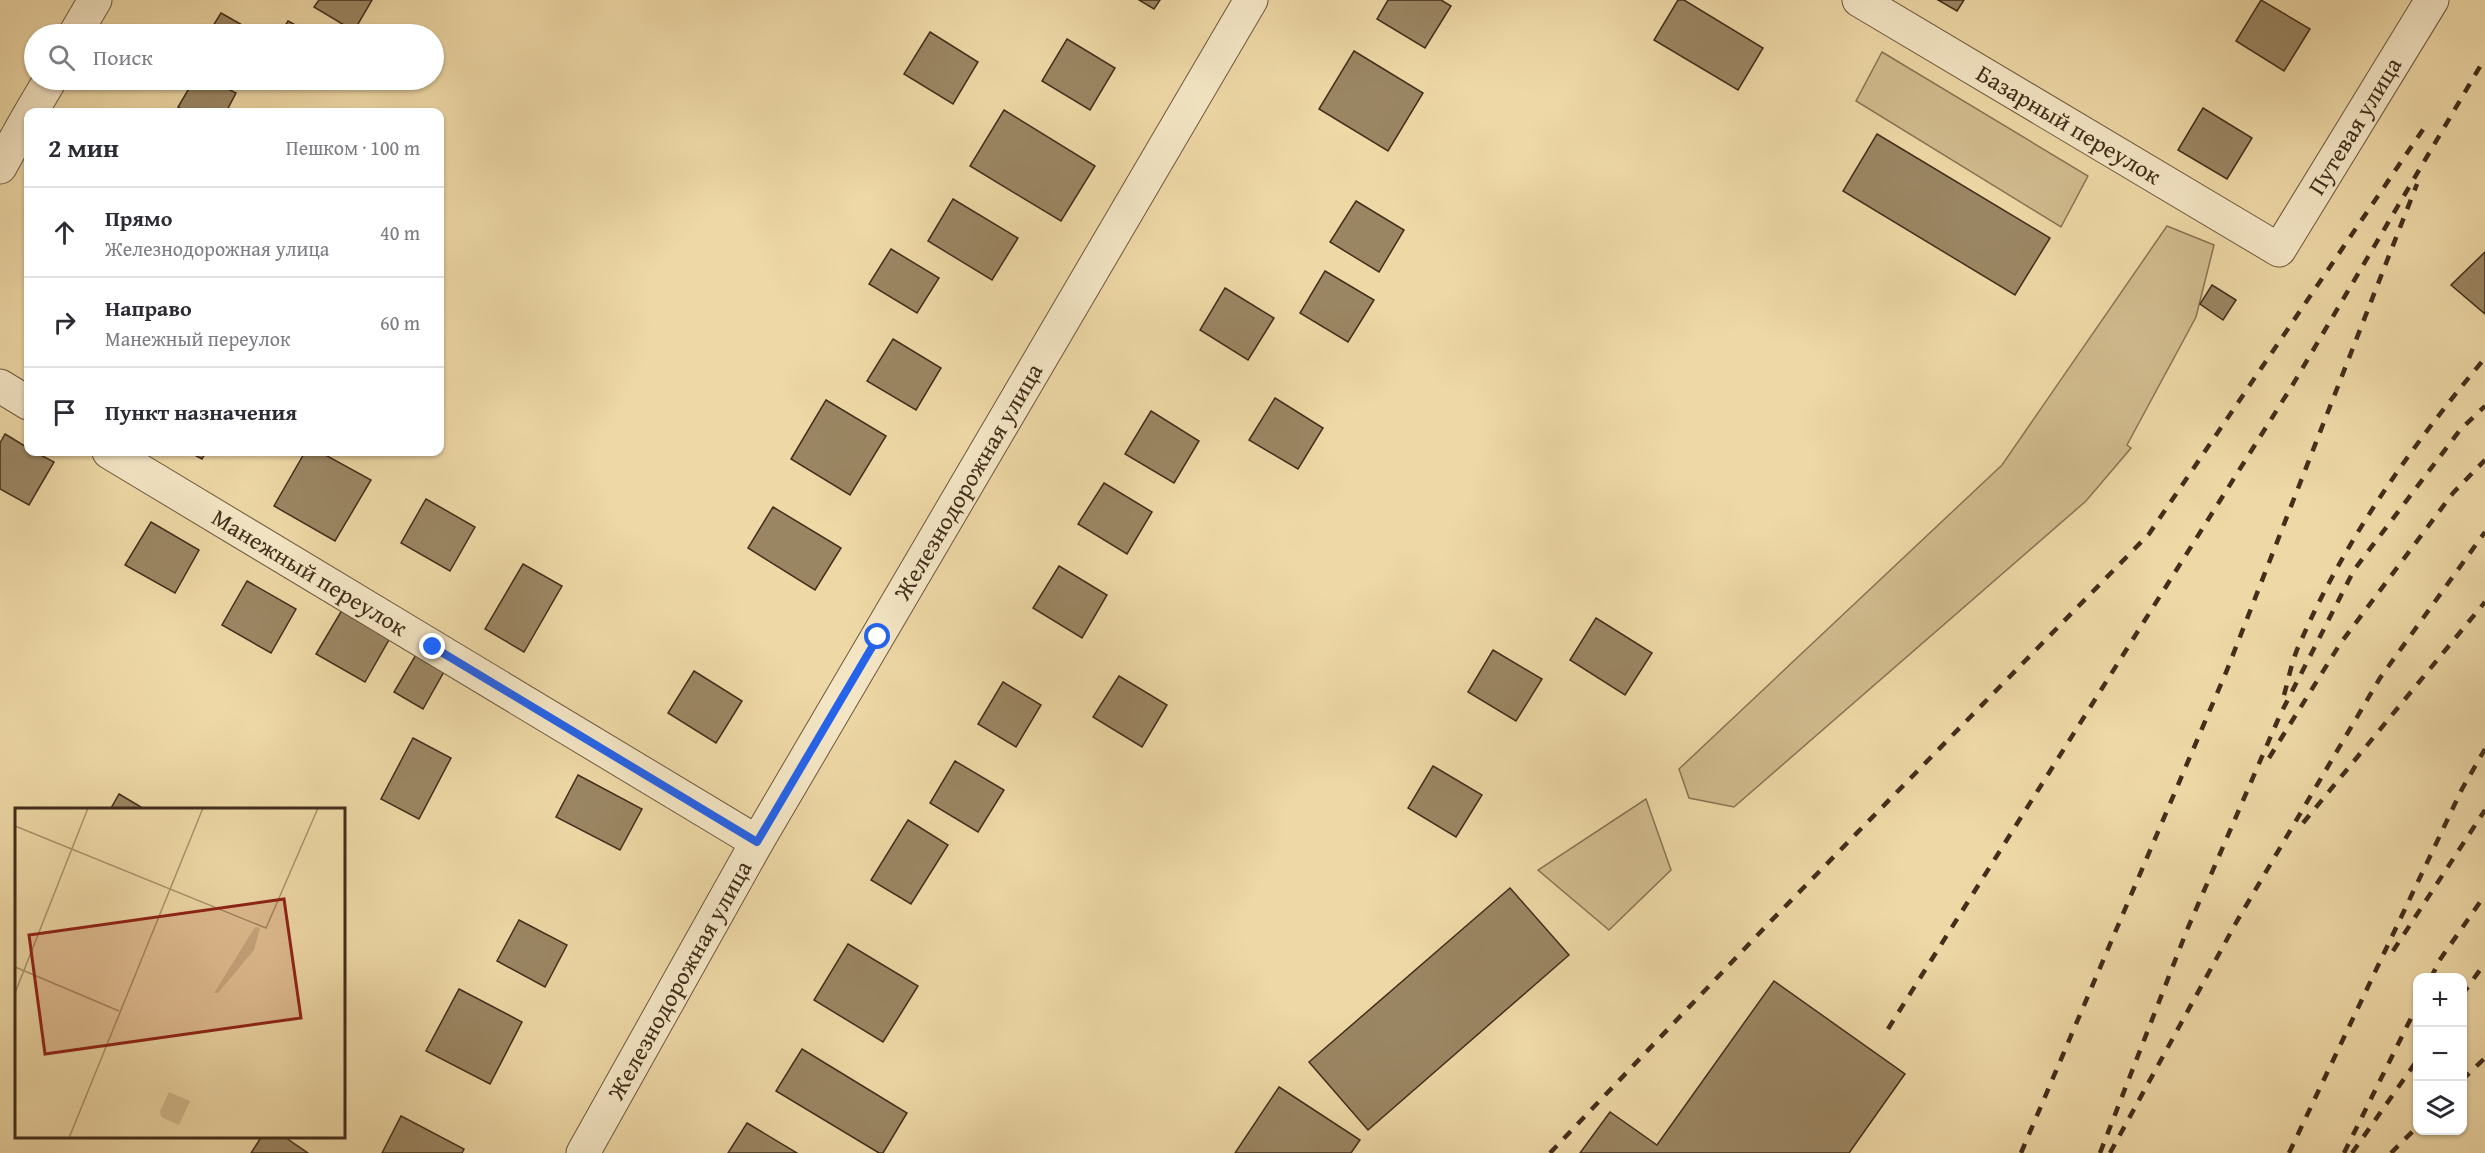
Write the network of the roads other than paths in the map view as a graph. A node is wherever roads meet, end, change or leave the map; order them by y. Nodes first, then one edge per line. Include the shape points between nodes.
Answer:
1 (95, 0) edge
2 (1251, 0) edge
3 (1859, 0) edge
4 (2432, 0) edge
5 (81, 24) edge
6 (44, 90) edge
7 (33, 108) edge
8 (24, 124) edge
9 (0, 167) edge
10 (2279, 250) joint
11 (0, 386) edge
12 (24, 401) edge
13 (116, 456) edge
14 (757, 842) junction
15 (583, 1153) edge

1 - 5 street
2 - 14 street, Железнодорожная улица
3 - 10 street, Базарный переулок
4 - 10 street, Путевая улица
6 - 7 street
8 - 9 street
11 - 12 street
13 - 14 street, Манежный переулок
14 - 15 street, Железнодорожная улица

